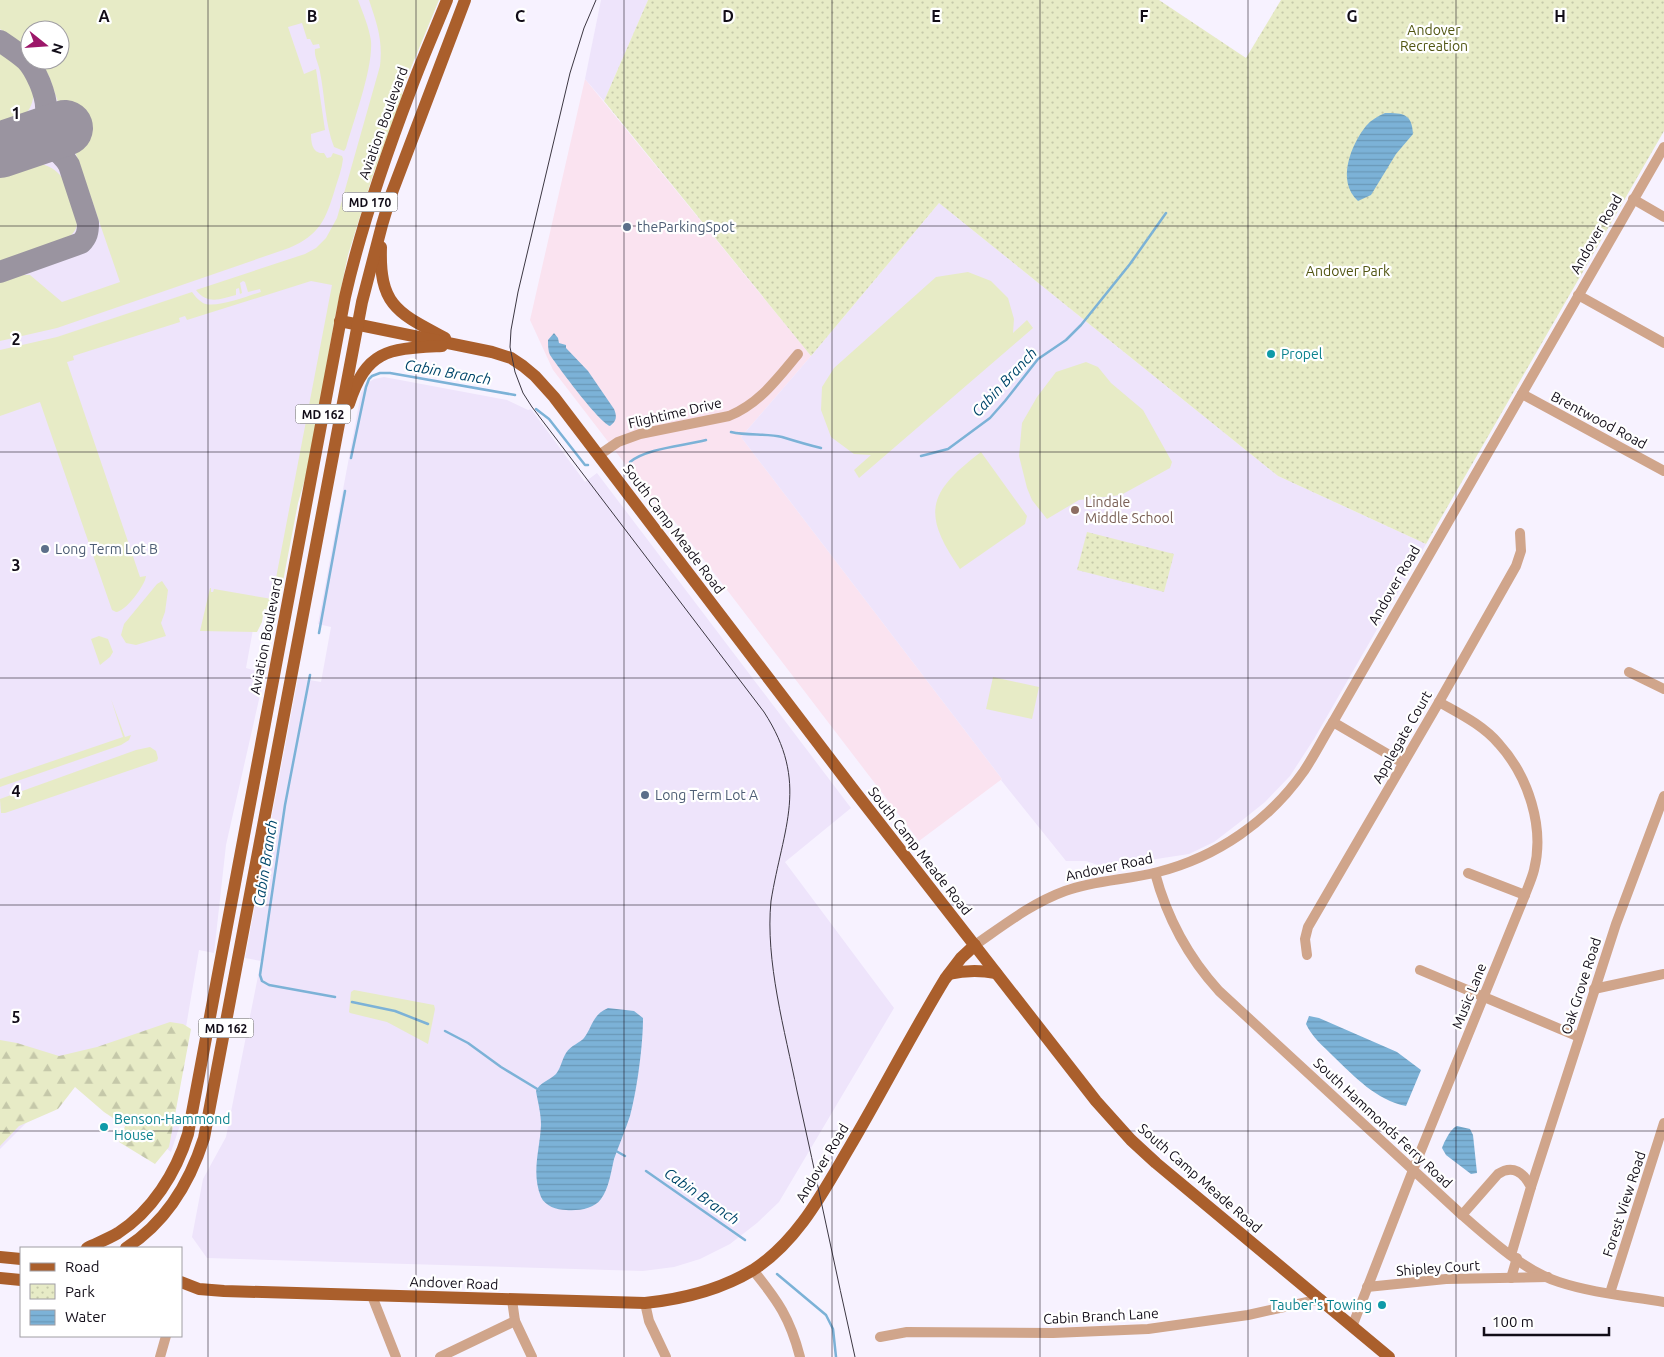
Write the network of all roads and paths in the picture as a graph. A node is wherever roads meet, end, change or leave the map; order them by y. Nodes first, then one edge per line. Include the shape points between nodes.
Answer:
1 (447, 0) edge
2 (465, 0) edge
3 (1664, 147) edge
4 (1633, 199) junction
5 (1664, 217) edge
6 (382, 225) junction
7 (1578, 295) junction
8 (340, 321) junction
9 (357, 324) junction
10 (1664, 343) edge
11 (459, 345) junction
12 (798, 354) dead end
13 (1522, 394) junction
14 (334, 449) junction
15 (599, 455) junction
16 (1664, 471) edge
17 (1520, 533) dead end
18 (1629, 672) dead end
19 (1664, 689) edge
20 (1439, 702) junction
21 (1332, 722) junction
22 (1403, 763) junction
23 (1664, 796) edge
24 (1155, 873) junction
25 (1468, 873) dead end
26 (1526, 895) junction
27 (975, 946) junction
28 (1308, 954) dead end
29 (1420, 970) dead end
30 (996, 973) junction
31 (949, 974) junction
32 (1664, 974) edge
33 (216, 987) junction
34 (1594, 990) junction
35 (1484, 997) junction
36 (230, 1005) junction
37 (1579, 1037) junction
38 (1664, 1123) edge
39 (1413, 1170) junction
40 (1531, 1187) junction
41 (1462, 1215) junction
42 (127, 1226) junction
43 (141, 1244) edge
44 (89, 1247) edge
45 (1514, 1256) junction
46 (0, 1257) edge
47 (20, 1260) edge
48 (753, 1270) junction
49 (1548, 1277) junction
50 (0, 1278) edge
51 (1512, 1278) junction
52 (20, 1280) edge
53 (182, 1283) edge
54 (1367, 1287) junction
55 (1610, 1293) junction
56 (372, 1296) junction
57 (1321, 1299) junction
58 (512, 1300) junction
59 (1664, 1302) edge
60 (645, 1303) junction
61 (515, 1321) junction
62 (1352, 1326) junction
63 (166, 1337) edge
64 (880, 1337) dead end
65 (160, 1357) edge
66 (396, 1357) edge
67 (440, 1357) edge
68 (532, 1357) edge
69 (666, 1357) edge
70 (800, 1357) edge
71 (1389, 1357) edge

1 - 8 main road, Aviation Boulevard / MD 170 via 411,87 375,188
2 - 6 main road, MD 170
3 - 4 street, Andover Road
4 - 5 street
4 - 7 street, Andover Road
6 - 9 main road, MD 162
6 - 11 main road, MD 170 via 381,274 392,303 406,317
7 - 10 street
7 - 13 street, Andover Road
8 - 9 main road, MD 170
8 - 33 main road, Aviation Boulevard / MD 162
9 - 11 main road, MD 170
9 - 14 main road, MD 162
11 - 14 main road via 398,349 374,360 358,379
11 - 15 main road, South Camp Meade Road / MD 170 via 506,356 523,366 554,397
12 - 15 street, Flightime Drive via 764,393 743,410 730,416 640,434 618,442
13 - 16 street, Brentwood Road
13 - 21 street, Andover Road
14 - 36 main road, MD 162
15 - 27 main road, South Camp Meade Road / MD 170
17 - 20 street, Applegate Court via 1522,551 1516,566
18 - 19 street
20 - 22 street, Applegate Court
20 - 26 street, Music Lane via 1477,724 1499,743 1524,781 1531,800 1537,847
21 - 22 street
21 - 24 street, Andover Road via 1304,770 1284,796 1255,824 1205,856
22 - 28 street, Applegate Court via 1308,927 1305,939
23 - 34 street, Oak Grove Road
24 - 27 street, Andover Road via 1107,880 1041,901
24 - 39 street, South Hammonds Ferry Road via 1176,931 1204,975
25 - 26 street
26 - 35 street, Music Lane
27 - 30 main road, South Camp Meade Road / MD 170
27 - 31 main road, Andover Road
29 - 35 street
30 - 31 main road via 966,970
30 - 57 main road, South Camp Meade Road / MD 170 via 1096,1101 1131,1140
31 - 48 main road, Andover Road via 816,1203 786,1242
32 - 34 street
33 - 36 main road
33 - 42 main road, Aviation Boulevard / MD 162 via 185,1144 160,1191
34 - 37 street, Oak Grove Road
35 - 37 street
35 - 39 street, Music Lane
36 - 43 main road, MD 162 via 207,1125 196,1162 170,1207
37 - 40 street, Oak Grove Road
38 - 55 street, Forest View Road
39 - 41 street, South Hammonds Ferry Road
39 - 54 street, Music Lane
40 - 41 street via 1526,1176 1505,1170
40 - 45 street, Oak Grove Road
41 - 45 street, South Hammonds Ferry Road
42 - 43 main road
42 - 44 main road, Aviation Boulevard / MD 162
45 - 49 street, South Hammonds Ferry Road
45 - 51 street
46 - 47 main road
48 - 60 main road, Andover Road via 704,1292
48 - 70 street via 781,1306
49 - 51 street, Shipley Court
49 - 55 street, South Hammonds Ferry Road
50 - 52 main road
51 - 54 street, Shipley Court via 1446,1279
53 - 56 main road, Andover Road via 217,1291
54 - 62 street, Music Lane
55 - 59 street, South Hammonds Ferry Road
56 - 58 main road, Andover Road
56 - 66 street
57 - 62 main road, South Camp Meade Road / MD 170
57 - 64 street, Cabin Branch Lane via 1248,1315 1148,1328 1053,1333 907,1332
58 - 60 main road, Andover Road
58 - 61 street
60 - 69 street via 649,1321
61 - 67 street
61 - 68 street
62 - 71 main road, South Camp Meade Road / MD 170
63 - 65 street

